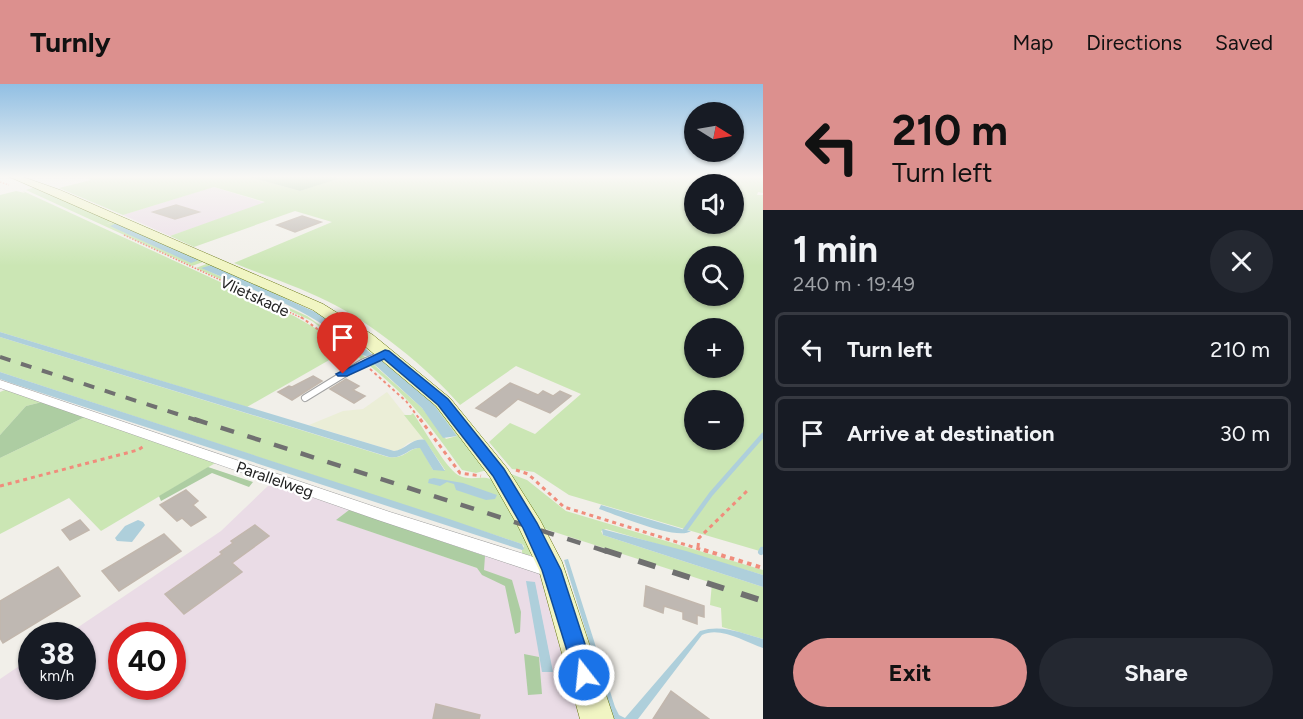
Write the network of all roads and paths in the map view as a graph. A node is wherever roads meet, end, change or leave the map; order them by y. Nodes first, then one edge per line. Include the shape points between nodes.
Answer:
1 (90, 207) edge
2 (123, 235) dead end
3 (381, 355) junction
4 (364, 362) junction
5 (0, 384) edge
6 (305, 398) dead end
7 (157, 438) junction
8 (499, 473) junction
9 (0, 486) edge
10 (748, 490) dead end
11 (698, 548) junction
12 (763, 568) edge
13 (552, 570) junction
14 (597, 719) edge

1 - 3 street, Vlietskade via 318,307 342,321
2 - 4 path, Vlietskade via 309,321
3 - 4 lane
3 - 8 street, Vlietskade via 443,402
4 - 6 lane
4 - 8 path, Vlietskade via 406,401 460,473
5 - 7 street, Parallelweg
7 - 9 path via 138,450
7 - 13 street, Parallelweg
8 - 11 path via 522,471 564,507
8 - 13 street, Vlietskade
10 - 11 path via 699,538
11 - 12 path
13 - 14 street, Vlietskade

